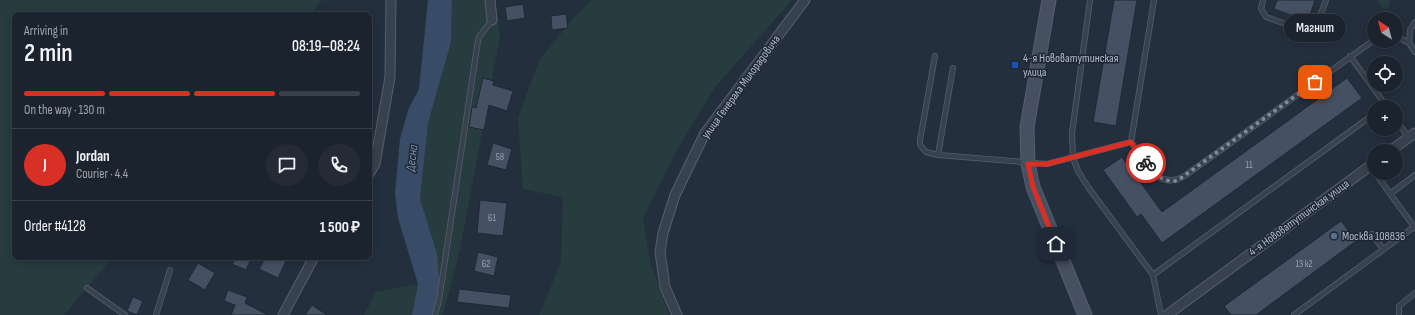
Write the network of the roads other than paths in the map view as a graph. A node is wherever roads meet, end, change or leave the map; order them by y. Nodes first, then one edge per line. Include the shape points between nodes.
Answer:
1 (391, 0) edge
2 (490, 0) edge
3 (805, 0) edge
4 (1049, 0) edge
5 (1090, 0) edge
6 (1154, 0) edge
7 (1263, 0) edge
8 (1326, 0) edge
9 (492, 20) joint
10 (1415, 22) edge
11 (1403, 40) edge
12 (1409, 43) junction
13 (1367, 45) edge
14 (1415, 52) edge
15 (935, 56) dead end
16 (1350, 56) junction
17 (953, 68) dead end
18 (1380, 100) edge
19 (1367, 119) edge
20 (1403, 127) edge
21 (1412, 135) edge
22 (1131, 142) junction
23 (1400, 144) edge
24 (938, 155) junction
25 (1073, 158) junction
26 (1028, 164) junction
27 (372, 169) edge
28 (1367, 172) edge
29 (1415, 175) edge
30 (1381, 180) edge
31 (1390, 194) junction
32 (1415, 227) edge
33 (1372, 234) dead end
34 (1383, 249) junction
35 (312, 260) edge
36 (170, 270) dead end
37 (1152, 275) junction
38 (87, 288) dead end
39 (1415, 294) edge
40 (125, 315) edge
41 (156, 315) edge
42 (282, 315) edge
43 (435, 315) edge
44 (677, 315) edge
45 (1085, 315) edge
46 (1161, 315) edge
47 (1167, 315) edge
48 (1294, 315) edge
49 (1399, 315) edge

1 - 27 street via 390,77
2 - 9 street
3 - 44 street, улица Генерала Милорадовича via 705,133 675,195 660,252 665,287
4 - 26 street via 1027,127
5 - 25 lane via 1072,133
6 - 22 lane
7 - 8 lane via 1261,9 1266,17 1311,33 1315,30
9 - 43 lane via 479,37 477,47
10 - 12 lane via 1410,30
11 - 12 lane
12 - 14 lane
13 - 16 lane
15 - 24 lane via 920,140 922,149
16 - 18 lane
16 - 22 lane via 1177,181 1168,182 1160,179
17 - 24 lane
19 - 37 lane
20 - 21 lane
21 - 23 street
22 - 25 lane
24 - 26 lane
25 - 26 lane via 1047,164
25 - 37 lane via 1088,186
26 - 45 street via 1033,187
28 - 47 street, 4-я Нововатутинская улица
29 - 31 lane
30 - 31 lane
31 - 32 lane
32 - 34 lane
33 - 34 lane
34 - 48 lane
35 - 42 street
36 - 41 lane
37 - 46 lane
38 - 40 lane
39 - 49 lane via 1400,306

